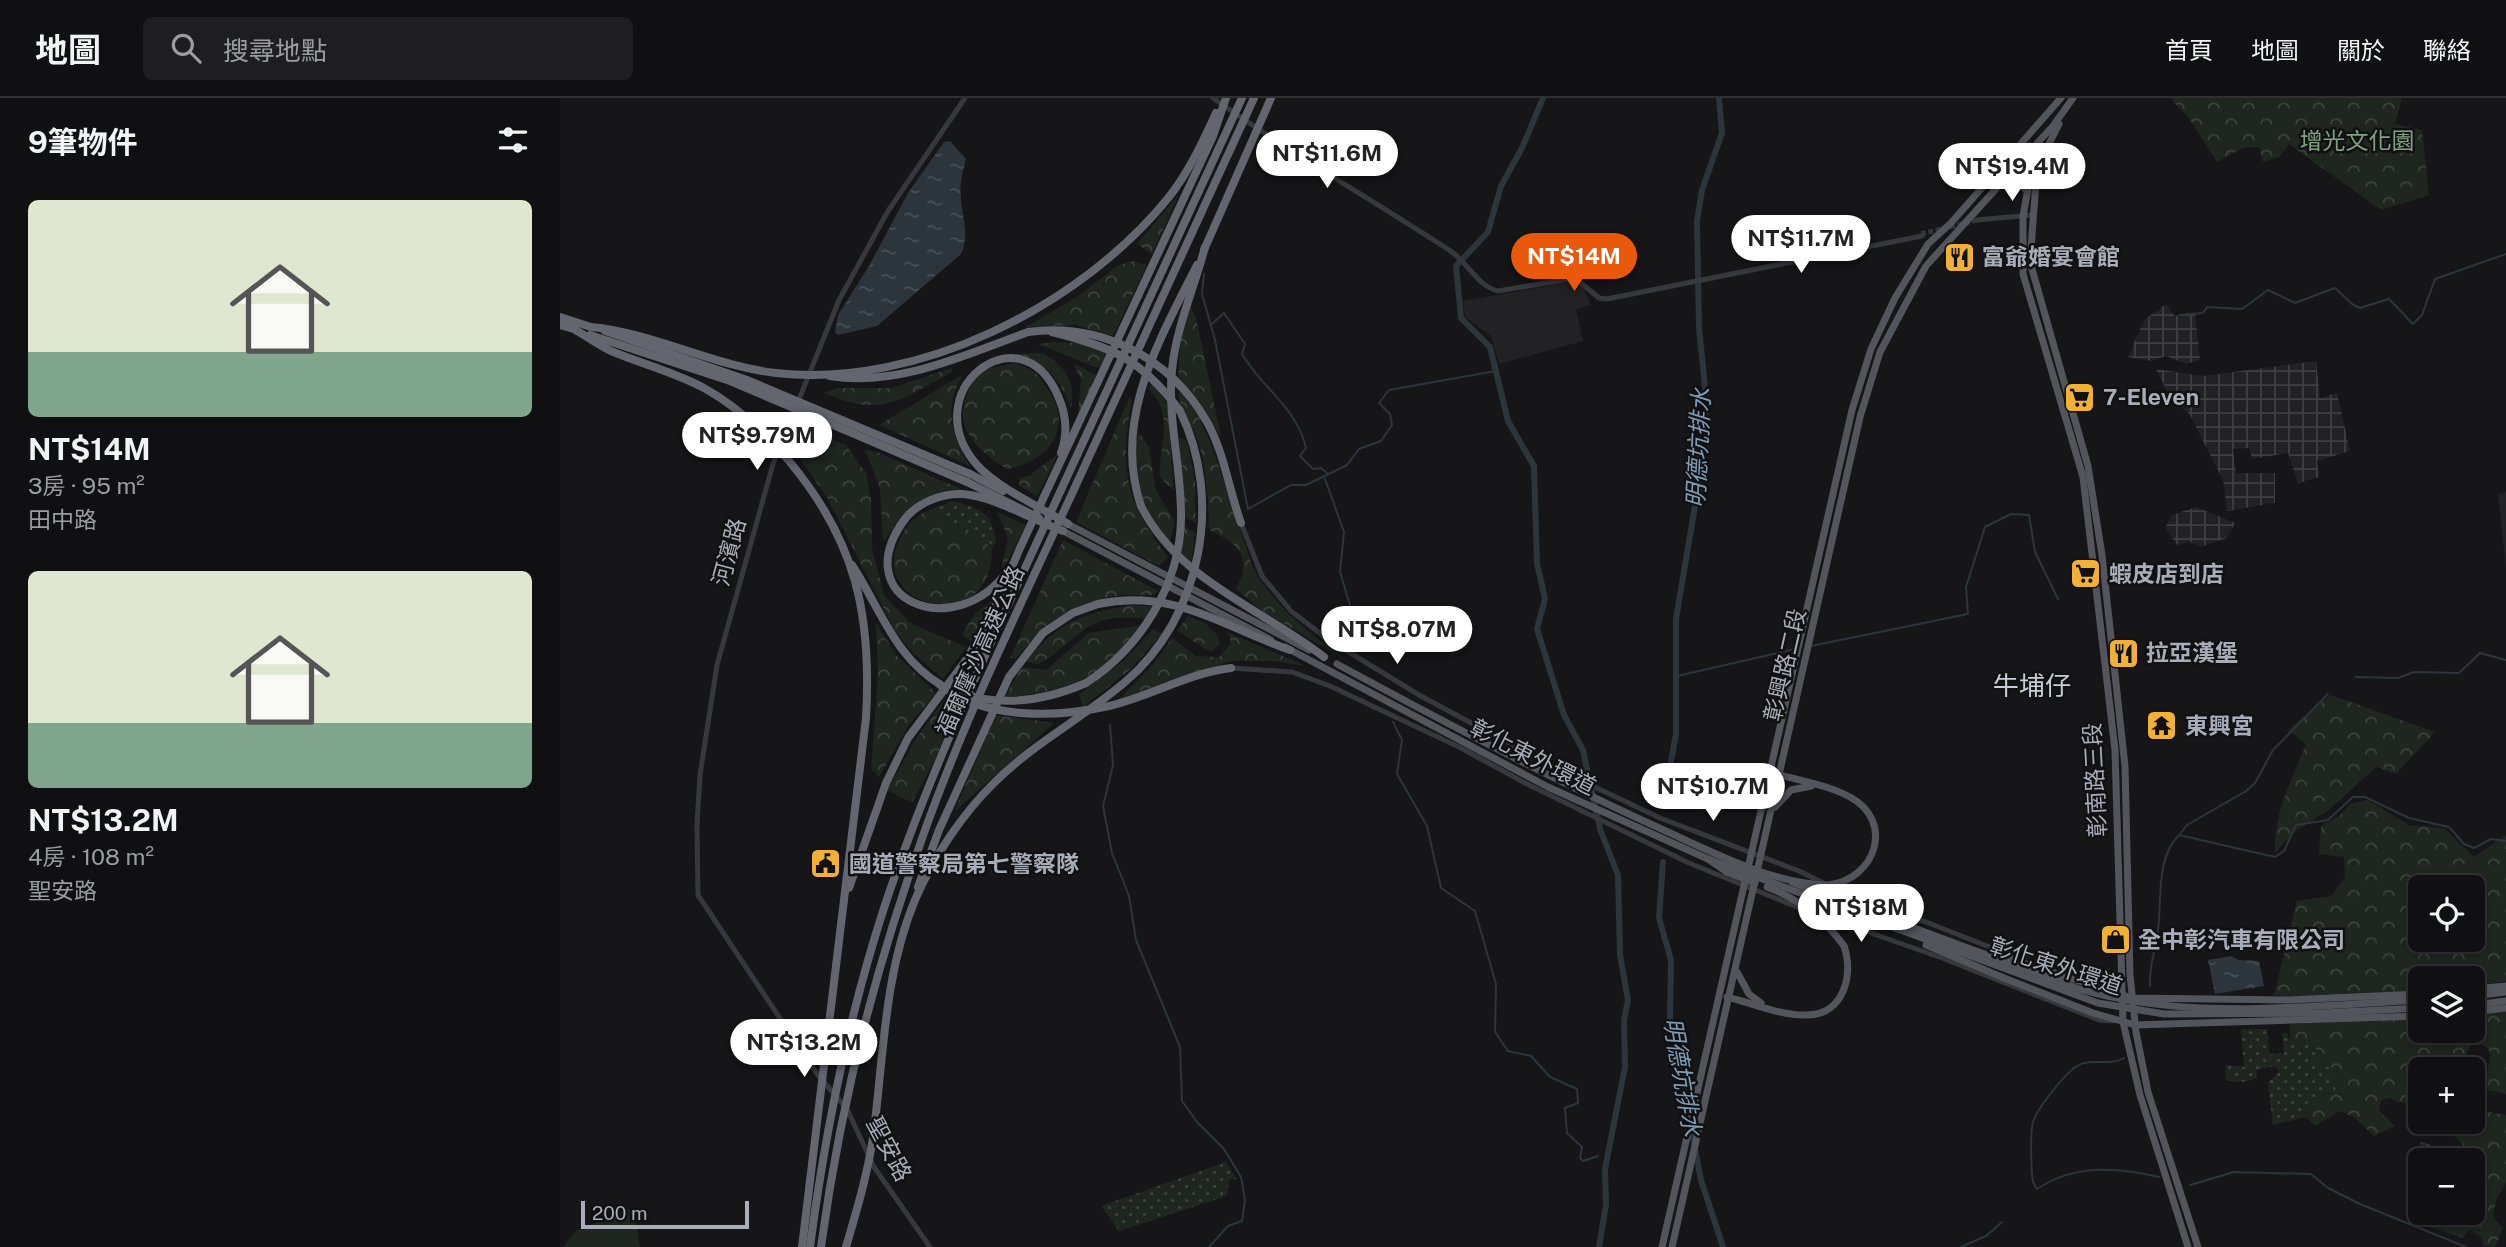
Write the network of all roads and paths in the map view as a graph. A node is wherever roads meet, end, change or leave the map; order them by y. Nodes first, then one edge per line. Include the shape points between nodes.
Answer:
1 (965, 98) edge
2 (1213, 98) edge
3 (1225, 98) edge
4 (1242, 98) edge
5 (1254, 98) edge
6 (1271, 98) edge
7 (2061, 98) edge
8 (2073, 98) edge
9 (2067, 106) junction
10 (2024, 140) junction
11 (2039, 142) junction
12 (2031, 149) junction
13 (2038, 167) junction
14 (1999, 184) junction
15 (2026, 191) junction
16 (2027, 215) junction
17 (1978, 221) tunnel mouth
18 (1922, 235) tunnel mouth
19 (1205, 247) junction
20 (560, 317) edge
21 (560, 325) edge
22 (591, 327) junction
23 (574, 329) junction
24 (1042, 330) junction
25 (818, 374) junction
26 (969, 478) junction
27 (1052, 479) junction
28 (1241, 523) joint
29 (1065, 528) junction
30 (1020, 548) junction
31 (852, 565) junction
32 (1290, 650) junction
33 (1324, 657) junction
34 (1231, 668) joint
35 (939, 684) junction
36 (1770, 772) junction
37 (1779, 775) junction
38 (1816, 785) junction
39 (1773, 810) junction
40 (1757, 855) junction
41 (1708, 859) junction
42 (1766, 872) junction
43 (1745, 886) junction
44 (1754, 890) junction
45 (846, 894) junction
46 (698, 895) joint
47 (915, 901) junction
48 (1926, 922) junction
49 (1905, 929) junction
50 (1950, 933) junction
51 (1912, 949) junction
52 (1942, 958) junction
53 (1736, 971) junction
54 (2506, 986) edge
55 (2485, 988) edge
56 (2506, 992) edge
57 (2408, 994) edge
58 (2485, 995) edge
59 (1719, 996) junction
60 (2120, 996) junction
61 (1730, 998) junction
62 (2132, 998) junction
63 (2408, 1001) edge
64 (2506, 1001) edge
65 (2485, 1004) edge
66 (1764, 1006) junction
67 (2506, 1008) edge
68 (2408, 1009) edge
69 (2485, 1011) edge
70 (2408, 1016) edge
71 (2123, 1022) junction
72 (2135, 1025) junction
73 (802, 1247) edge
74 (810, 1247) edge
75 (821, 1247) edge
76 (846, 1247) edge
77 (930, 1247) edge
78 (1662, 1247) edge
79 (1672, 1247) edge
80 (2188, 1247) edge
81 (2198, 1247) edge

1 - 46 street, 河濱路 via 888,211 839,300 773,464 717,666 700,775
2 - 18 street via 1462,261 1487,288 1498,291 1574,278 1607,299
3 - 25 highway, bridge via 1170,195 1116,253 1079,282 1002,327 953,347 863,372
3 - 27 highway, bridge via 1213,136
4 - 74 highway, 福爾摩沙高速公路, bridge via 992,639 908,840 845,1047
5 - 75 highway, 福爾摩沙高速公路, bridge via 1002,644 925,830 857,1050 831,1171
6 - 19 highway, bridge
7 - 10 main road
8 - 9 main road
9 - 11 main road
9 - 13 main road
10 - 11 main road
10 - 12 main road
10 - 36 main road, 彰興路二段 via 1928,244 1871,349 1852,410
11 - 12 main road, 彰興路二段
11 - 13 main road, 彰南路三段
12 - 14 main road, 彰興路二段
12 - 15 main road, 彰南路三段 via 2034,156
13 - 16 main road, 彰南路三段
14 - 15 main road via 2010,181
14 - 37 main road, 彰興路二段 via 1926,266 1880,352 1860,417
15 - 16 main road, 彰南路三段
16 - 17 street
16 - 60 main road, 彰南路三段 via 2023,274 2088,504 2115,750
16 - 62 main road, 彰南路三段 via 2032,271 2088,466 2102,555 2125,766
19 - 33 highway, bridge via 1150,368 1131,426 1130,467 1141,506 1158,536 1188,565
19 - 35 highway, bridge via 1179,327 1172,372 1181,519 1174,565 1157,606 1136,640 1086,683 1018,701 971,696
20 - 22 highway
21 - 23 highway
22 - 25 highway, bridge via 613,329 756,370
22 - 26 highway, bridge via 747,380
23 - 26 highway, bridge via 742,386
23 - 31 highway, bridge via 609,350 670,371 707,390 754,425 820,500
24 - 25 highway, bridge via 888,377
24 - 28 highway via 1076,330 1110,338 1150,361 1180,387 1207,422
24 - 47 highway, bridge via 1129,359 1144,369 1180,411 1199,467 1199,557 1170,630 1127,681 994,782 950,837
26 - 29 highway
27 - 29 highway, bridge via 1067,433 1061,403 1042,372 1018,359 985,364 966,381 957,411 962,439 990,477
27 - 30 highway, bridge
28 - 40 street via 1262,576 1307,624 1419,695 1577,779 1660,818
29 - 30 highway, bridge via 963,494 920,505 898,527 885,562 898,590 917,605 950,608 979,599 999,583
29 - 32 main road, 彰化東外環道
29 - 33 main road, 彰化東外環道
30 - 45 highway, bridge via 967,660 908,738 886,783
31 - 35 highway via 901,648
31 - 45 highway, bridge via 867,636 869,671
32 - 41 main road, 彰化東外環道 via 1548,788
32 - 47 highway, bridge via 1171,602 1124,598 1073,613 1043,634 1009,677 939,830
33 - 42 main road, 彰化東外環道, bridge via 1618,810
34 - 35 highway via 1201,673 1110,706 1072,712 992,709 975,705
34 - 43 street via 1277,669 1309,678
36 - 37 main road
36 - 40 main road, 彰興路二段
37 - 38 main road
37 - 39 main road, 彰興路二段
38 - 39 main road via 1791,790
38 - 42 main road, bridge via 1850,797 1869,816 1875,840 1867,864 1853,879 1819,885
39 - 40 main road, 彰興路二段
40 - 43 main road, 彰興路二段
40 - 44 main road, 彰興路二段
40 - 48 street via 1858,900
41 - 49 main road, 彰化東外環道, bridge
41 - 66 main road, bridge via 1727,872 1792,898 1820,917 1844,946 1850,969 1844,992 1830,1007 1810,1016
42 - 49 main road, 彰化東外環道, bridge
43 - 44 street
43 - 59 main road, 彰興路二段
44 - 51 street
44 - 53 main road, 彰興路二段
45 - 73 highway, bridge
46 - 77 street, 聖安路 via 809,1063 847,1109 874,1167
47 - 76 highway, bridge via 889,987 871,1152
48 - 50 street
48 - 51 street
49 - 60 main road, 彰化東外環道, bridge via 1944,935
49 - 63 main road, 彰化東外環道, bridge via 2079,989 2142,1004 2288,1006
49 - 68 main road, 彰化東外環道, bridge via 2077,996 2142,1012 2288,1014
49 - 71 main road, 彰化東外環道, bridge via 1935,949
50 - 52 street
50 - 60 street via 2109,988
51 - 52 street
52 - 71 street via 2099,1020
53 - 61 main road, 彰興路二段
53 - 66 main road via 1749,994
54 - 55 main road
56 - 58 main road
57 - 62 main road, 彰化東外環道
59 - 61 main road
59 - 78 main road, 彰興路二段
60 - 62 main road, 彰化東外環道
60 - 71 main road, 彰南路三段
61 - 66 main road
61 - 79 main road, 彰興路二段
62 - 72 main road, 彰南路三段
64 - 65 main road
67 - 69 main road
70 - 72 main road, 彰化東外環道
71 - 72 main road, 彰化東外環道
71 - 80 main road, 彰南路三段 via 2140,1095
72 - 81 main road, 彰南路三段 via 2148,1093

